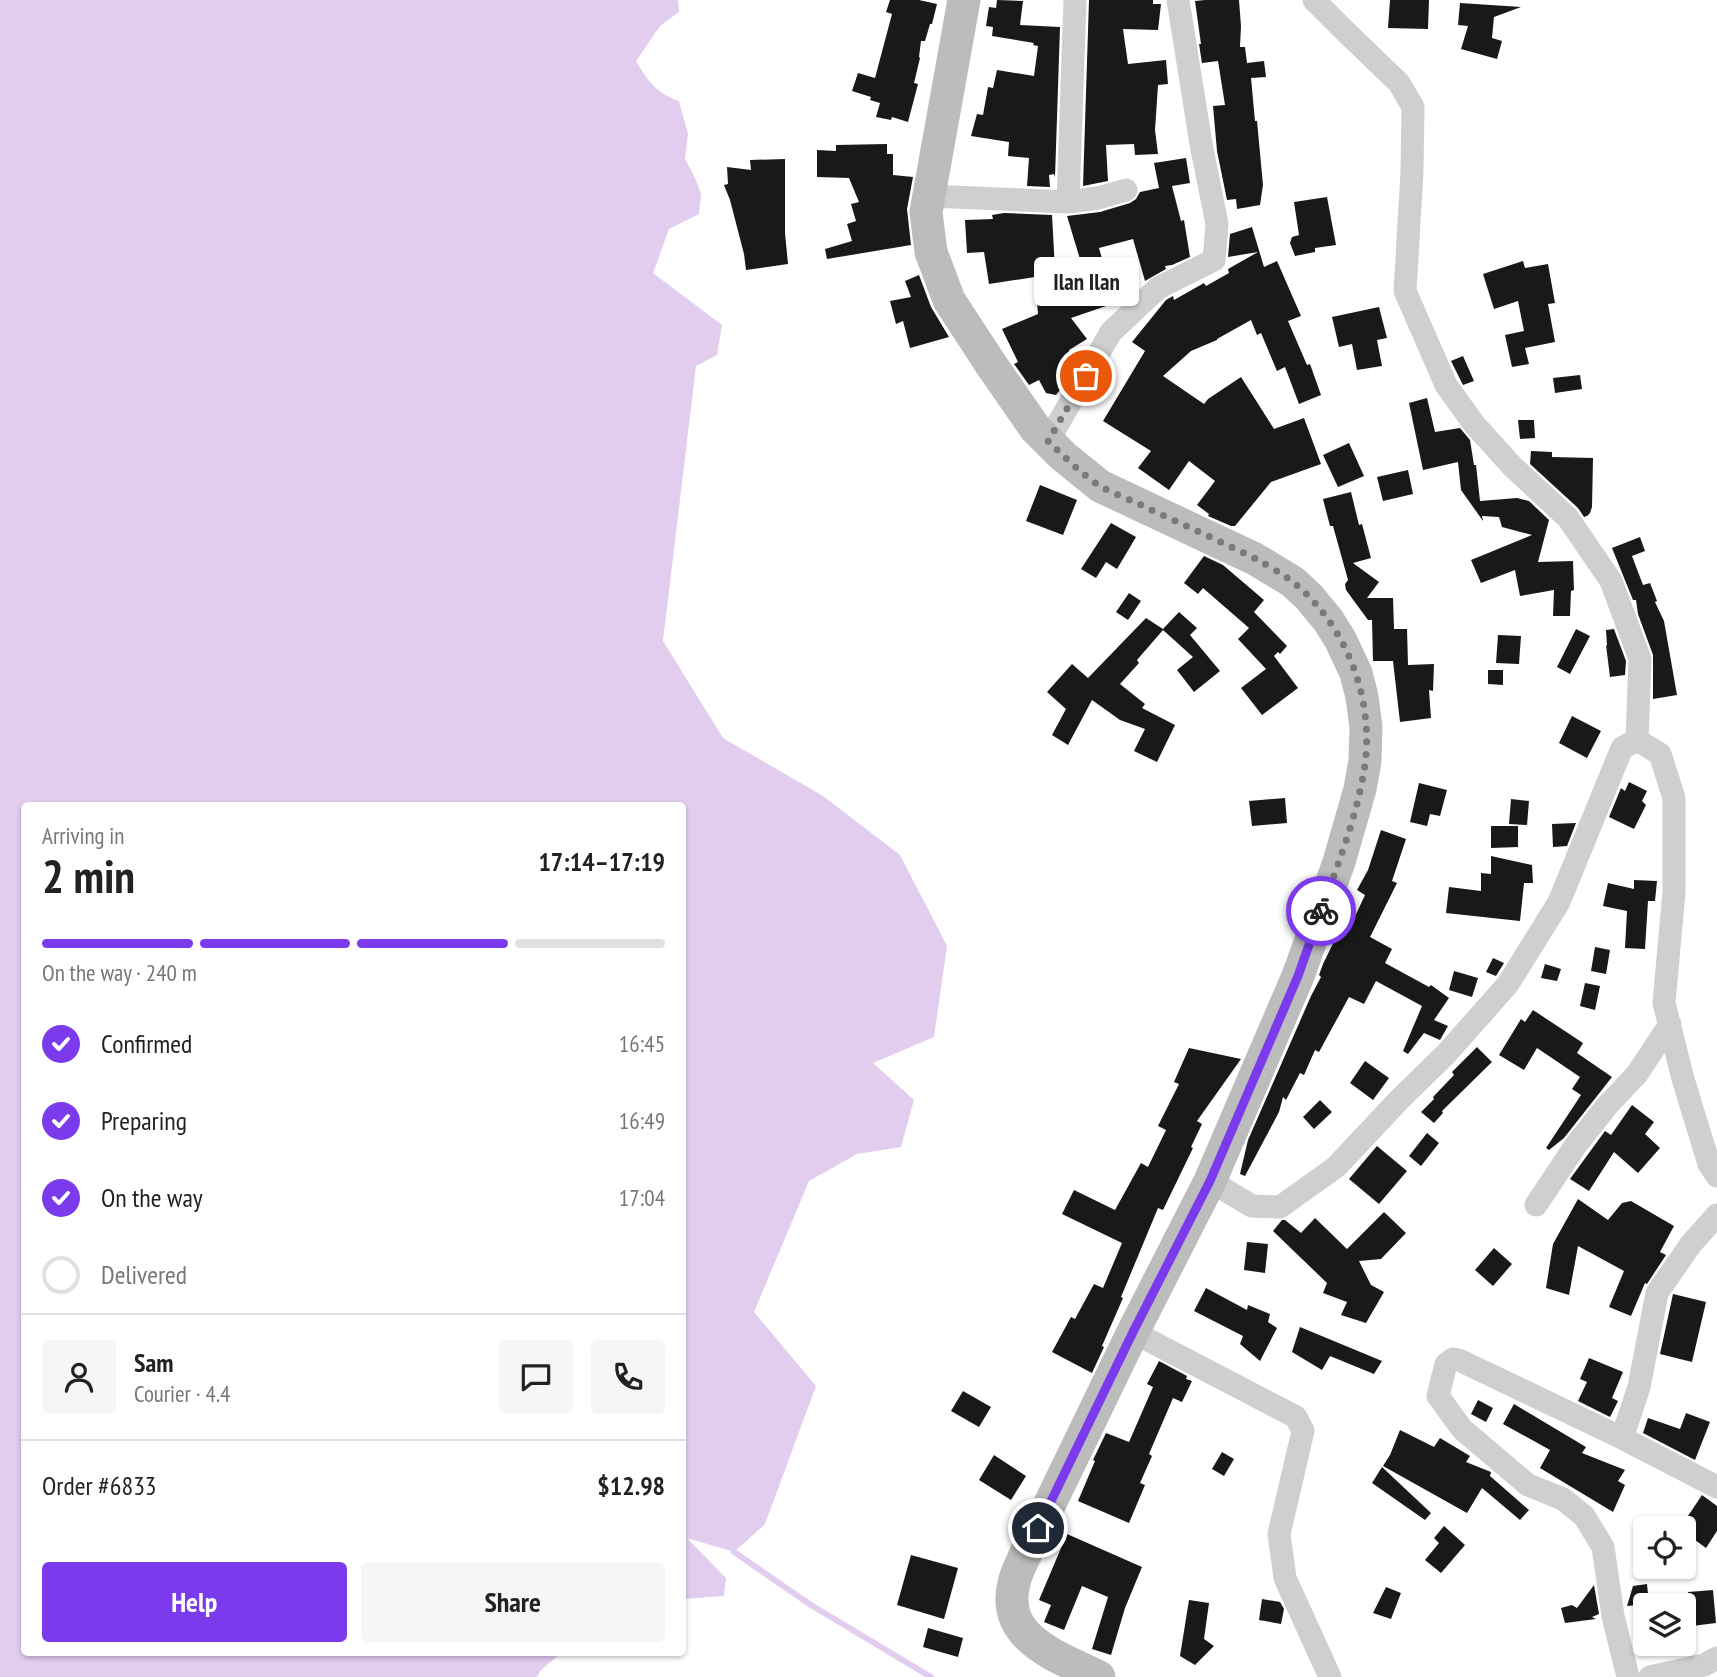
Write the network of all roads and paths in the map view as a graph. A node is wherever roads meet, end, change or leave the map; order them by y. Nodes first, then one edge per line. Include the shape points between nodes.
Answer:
1 (964, 0) edge
2 (1075, 0) edge
3 (1178, 0) edge
4 (1314, 0) edge
5 (1126, 190) dead end
6 (929, 196) junction
7 (1068, 202) junction
8 (1048, 441) junction
9 (1637, 740) junction
10 (1670, 1024) junction
11 (1717, 1176) edge
12 (1210, 1181) junction
13 (1536, 1205) dead end
14 (1717, 1215) edge
15 (1133, 1332) junction
16 (1622, 1438) junction
17 (1717, 1487) edge
18 (1717, 1658) edge
19 (1099, 1677) edge
20 (1330, 1677) edge
21 (1628, 1677) edge
22 (1650, 1677) edge

1 - 6 main road
2 - 7 street
3 - 8 street via 1217,223 1214,260 1158,288 1111,332
4 - 9 street via 1399,83 1413,107 1405,291 1446,385 1513,467 1568,518 1611,581 1640,659
5 - 7 street
6 - 7 street
6 - 8 main road via 926,212 931,252 949,300
8 - 12 main road via 1100,486 1255,559 1293,582 1340,639 1362,697 1365,761 1339,862 1298,976
9 - 10 street via 1660,754 1674,797 1674,892 1664,1003
9 - 12 street via 1622,748 1559,902 1508,984 1447,1053 1336,1167 1280,1207 1252,1206
10 - 11 street via 1709,1164
10 - 13 street via 1637,1074 1576,1145
12 - 15 main road
14 - 16 street via 1657,1293 1639,1387
15 - 19 main road via 1026,1553 1012,1597 1018,1625 1026,1636
15 - 20 street via 1296,1418 1303,1431 1279,1534 1285,1578
16 - 17 street
16 - 21 street via 1459,1360 1446,1364 1438,1396 1462,1429 1528,1485 1563,1499 1584,1516 1603,1548
18 - 22 street

